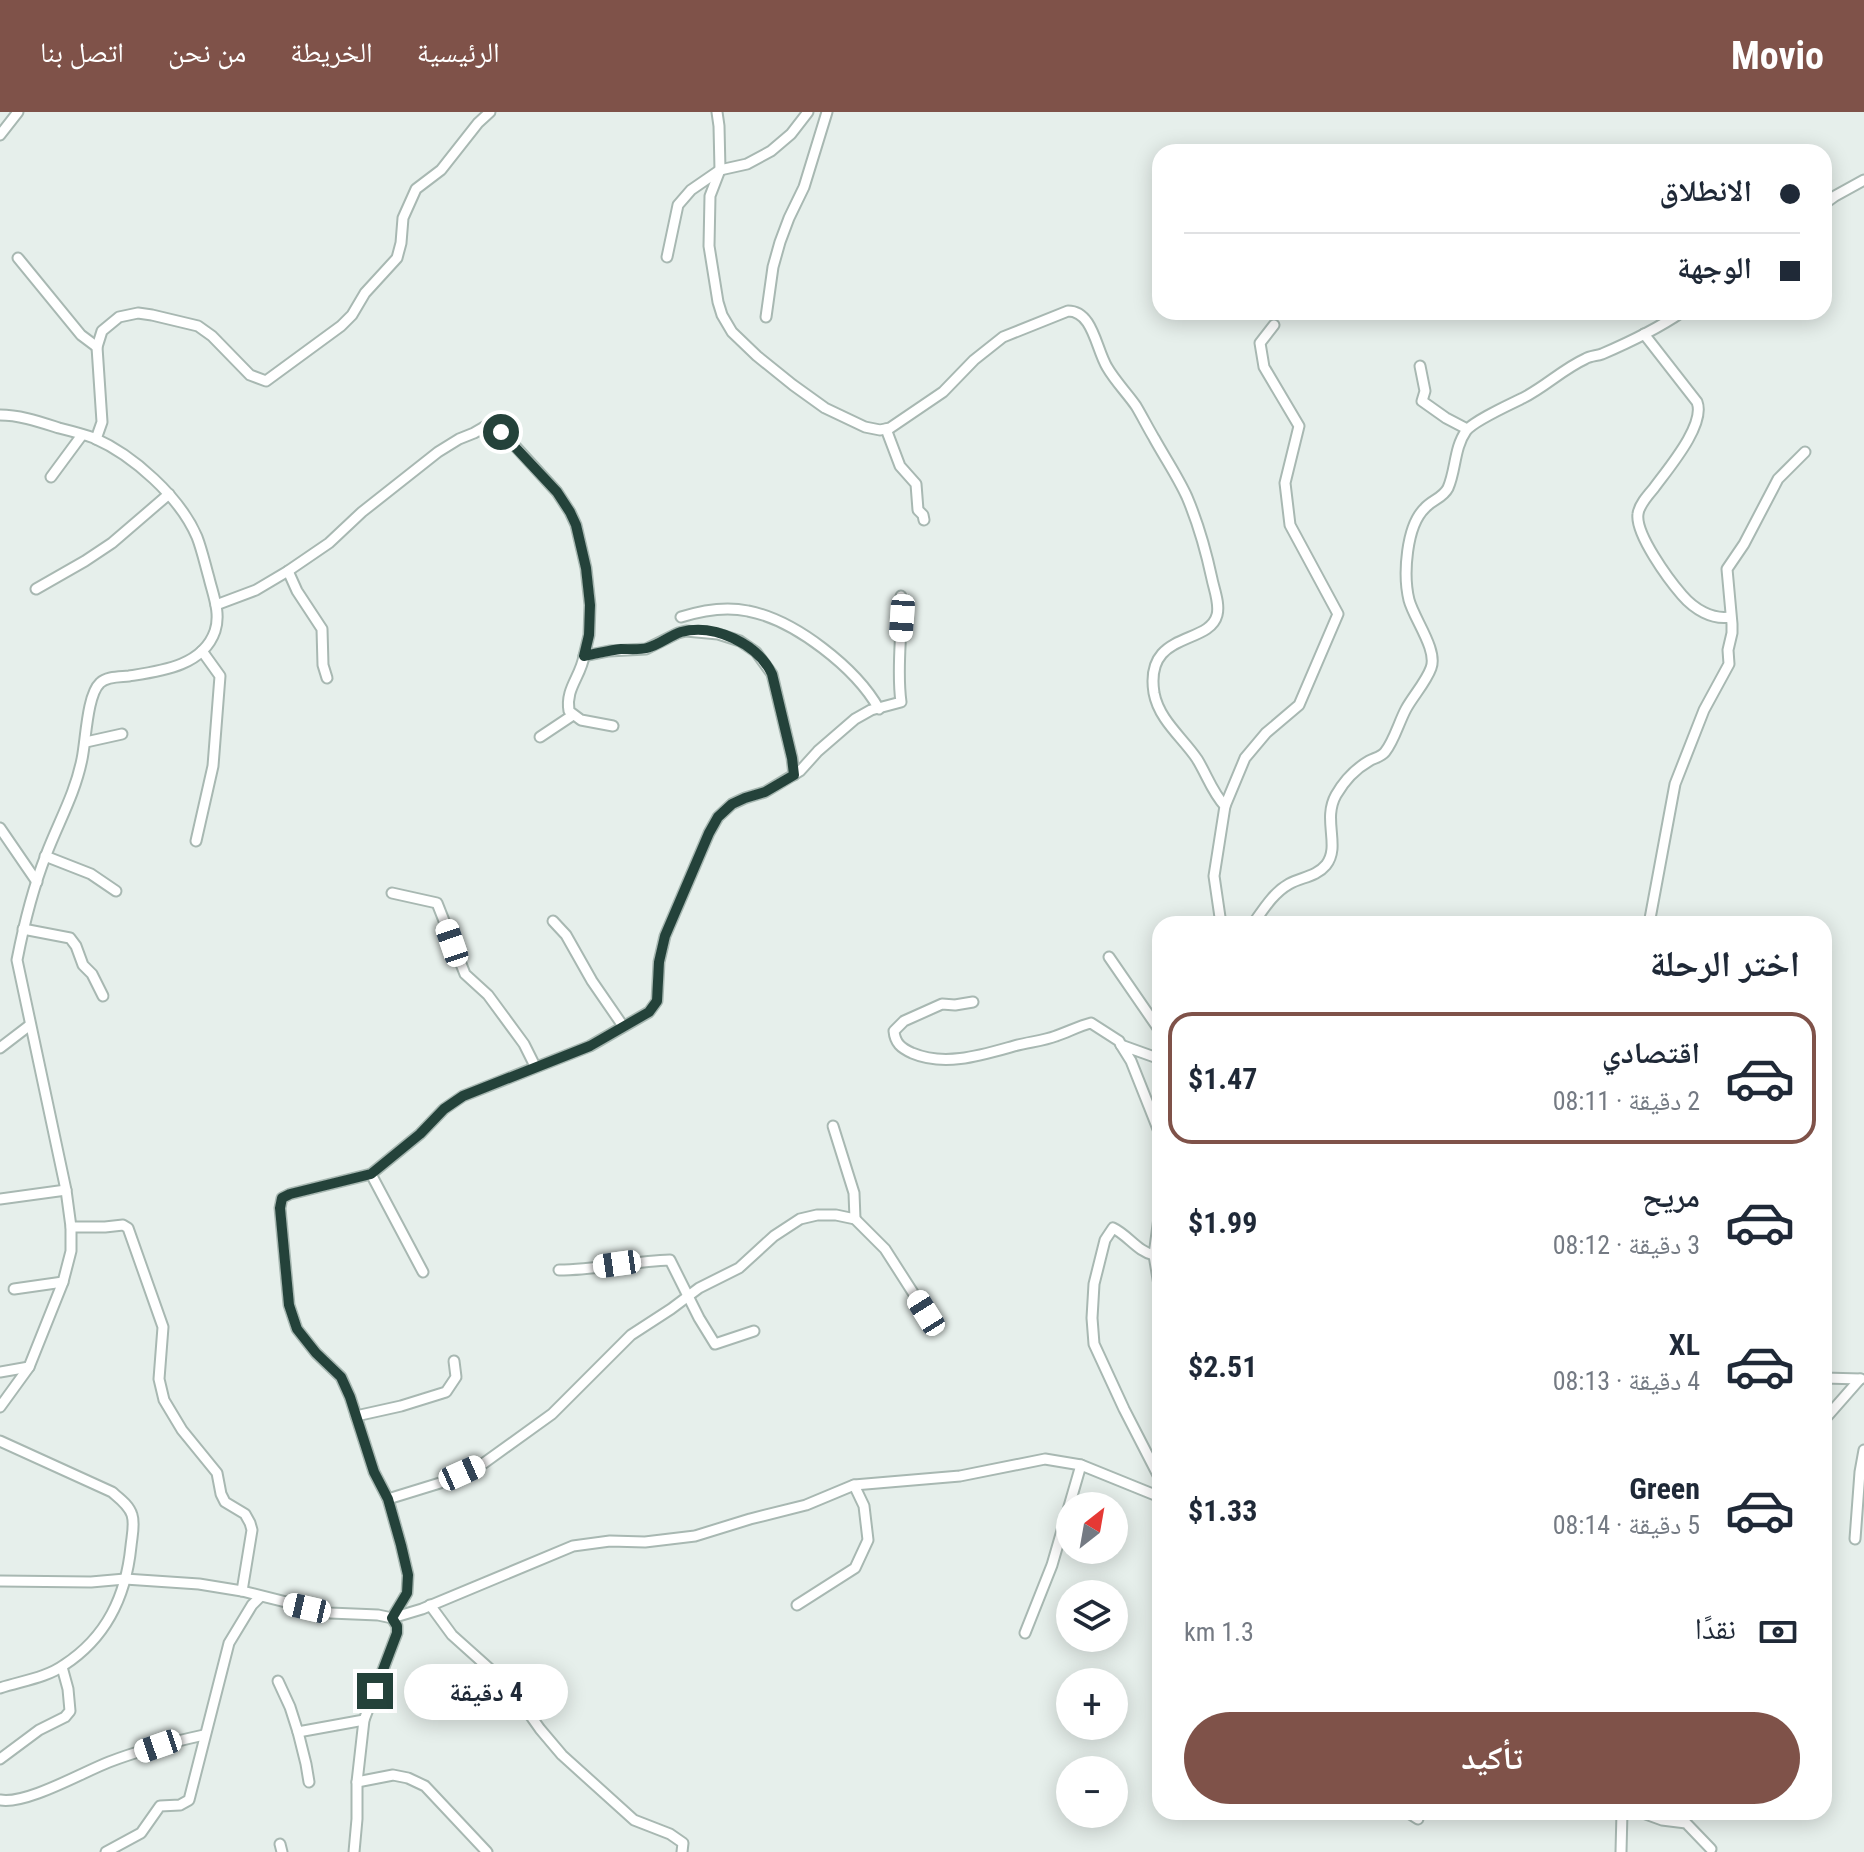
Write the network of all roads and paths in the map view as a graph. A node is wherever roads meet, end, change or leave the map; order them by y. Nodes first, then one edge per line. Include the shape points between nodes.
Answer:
1 (18, 112) edge
2 (490, 112) edge
3 (717, 112) edge
4 (808, 112) edge
5 (827, 112) edge
6 (0, 135) edge
7 (720, 170) junction
8 (1864, 180) edge
9 (1832, 198) edge
10 (667, 257) dead end
11 (18, 258) dead end
12 (766, 317) dead end
13 (1668, 320) edge
14 (1274, 325) dead end
15 (1644, 334) junction
16 (97, 347) junction
17 (1420, 366) dead end
18 (0, 415) edge
19 (886, 429) junction
20 (1467, 429) junction
21 (82, 435) junction
22 (96, 439) junction
23 (1805, 452) dead end
24 (51, 477) dead end
25 (169, 494) junction
26 (924, 520) dead end
27 (288, 571) junction
28 (36, 589) dead end
29 (901, 596) dead end
30 (216, 605) junction
31 (681, 617) dead end
32 (1730, 617) junction
33 (202, 651) junction
34 (584, 656) junction
35 (327, 678) dead end
36 (879, 709) junction
37 (573, 715) junction
38 (613, 726) dead end
39 (122, 734) dead end
40 (540, 737) dead end
41 (86, 742) junction
42 (794, 775) junction
43 (1225, 806) junction
44 (0, 828) edge
45 (196, 841) dead end
46 (45, 856) junction
47 (37, 882) junction
48 (116, 891) dead end
49 (392, 893) dead end
50 (1220, 916) edge
51 (1259, 916) edge
52 (1650, 916) edge
53 (553, 921) dead end
54 (23, 929) junction
55 (1109, 957) dead end
56 (103, 996) dead end
57 (973, 1002) dead end
58 (1152, 1019) edge
59 (30, 1025) junction
60 (623, 1026) junction
61 (1121, 1045) junction
62 (0, 1048) edge
63 (1152, 1056) edge
64 (535, 1066) junction
65 (1152, 1114) edge
66 (833, 1126) dead end
67 (371, 1174) junction
68 (66, 1190) junction
69 (0, 1199) edge
70 (855, 1219) junction
71 (71, 1227) junction
72 (1152, 1255) edge
73 (559, 1270) dead end
74 (423, 1272) dead end
75 (63, 1282) junction
76 (14, 1289) dead end
77 (689, 1296) junction
78 (926, 1313) dead end
79 (754, 1331) dead end
80 (454, 1361) dead end
81 (29, 1367) junction
82 (0, 1372) edge
83 (1832, 1378) edge
84 (1862, 1379) edge
85 (0, 1407) edge
86 (1832, 1411) edge
87 (356, 1416) junction
88 (0, 1441) edge
89 (1864, 1450) edge
90 (1152, 1463) edge
91 (1081, 1465) junction
92 (854, 1485) junction
93 (1152, 1494) edge
94 (388, 1499) junction
95 (1855, 1539) dead end
96 (125, 1579) junction
97 (0, 1581) edge
98 (242, 1591) junction
99 (260, 1597) junction
100 (430, 1605) junction
101 (797, 1605) dead end
102 (392, 1618) junction
103 (1025, 1633) dead end
104 (62, 1667) junction
105 (278, 1681) dead end
106 (0, 1688) edge
107 (364, 1720) junction
108 (298, 1732) junction
109 (204, 1735) junction
110 (0, 1759) edge
111 (309, 1782) dead end
112 (357, 1782) junction
113 (0, 1800) edge
114 (1622, 1820) edge
115 (1662, 1820) edge
116 (1711, 1849) dead end
117 (108, 1852) edge
118 (354, 1852) edge
119 (487, 1852) edge
120 (682, 1852) edge
121 (1621, 1852) edge

1 - 6 street
2 - 16 street via 448,164 413,193 397,258 352,315 266,381 250,375 198,326 160,316 119,317 102,331
3 - 7 street
4 - 7 street via 771,151
5 - 12 street via 780,242
7 - 10 street via 678,205
7 - 19 street via 710,196 709,246 718,302 732,332 825,408 858,424
8 - 9 street
11 - 16 street
13 - 15 street
14 - 43 street via 1260,343 1264,367 1299,426 1285,483 1290,525 1338,614 1299,705 1245,758
15 - 20 street via 1586,358
15 - 32 street via 1699,411 1677,457 1637,517 1645,542 1688,602 1720,619
16 - 22 street via 102,422
17 - 20 street via 1422,401
18 - 21 street
19 - 26 street via 900,466 916,484
19 - 43 street via 935,398 1003,337 1068,311 1084,317 1106,367 1136,407 1185,493 1202,540 1217,617 1165,651 1156,664 1154,684 1162,714
20 - 51 street via 1449,485 1420,515 1408,547 1409,601 1429,646 1432,667 1383,755 1357,769 1334,798 1328,863 1280,890
21 - 22 street
21 - 24 street
22 - 25 street
23 - 32 street via 1778,479 1727,569
25 - 28 street via 112,543
25 - 30 street via 198,538
27 - 30 street
27 - 34 street via 438,452 493,422 557,492 576,525 590,605
27 - 35 street via 322,629
29 - 36 street via 901,702
30 - 33 street via 214,633
31 - 36 street via 725,609 749,611 781,624 832,655
32 - 52 street via 1729,664 1675,784
33 - 41 street via 177,666 103,680 90,707
33 - 45 street via 220,676 213,766
34 - 37 street via 568,698
34 - 42 street via 646,649 686,631 740,641 772,674
36 - 42 street via 855,719
37 - 38 street
37 - 40 street
39 - 41 street
41 - 46 street via 77,785
42 - 60 street via 732,804 718,817 665,936 657,1001 649,1012
43 - 50 street via 1214,876
44 - 47 street
46 - 47 street
46 - 48 street via 91,874
47 - 54 street
49 - 64 street via 437,903 465,974 488,995
53 - 60 street
54 - 56 street via 70,938
54 - 59 street via 17,960
55 - 58 street
57 - 61 street via 942,1004 904,1021 894,1031 895,1040 920,1056 960,1059 1091,1023
59 - 62 street
59 - 68 street
60 - 64 street via 590,1046
61 - 63 street
61 - 65 street
64 - 67 street via 463,1096
66 - 70 street via 854,1193
67 - 74 street
67 - 87 street via 290,1194 282,1198 280,1208 289,1305 297,1329 341,1377
68 - 69 street
68 - 71 street
70 - 77 street via 800,1219 739,1268
70 - 78 street via 885,1249
71 - 75 street
71 - 98 street via 128,1228 163,1327 159,1379 164,1400 217,1473 225,1502 250,1523
72 - 90 street via 1113,1228 1094,1284 1092,1318 1094,1344
73 - 77 street via 670,1260
75 - 76 street
75 - 81 street
77 - 79 street via 715,1344
77 - 94 street via 631,1335 552,1414 493,1457 440,1483
80 - 87 street via 456,1377 446,1392
81 - 82 street
81 - 85 street
83 - 84 street
84 - 86 street
87 - 94 street
88 - 96 street via 112,1492 125,1504 133,1523
89 - 95 street
91 - 92 street via 1045,1459 960,1476
91 - 93 street
91 - 103 street via 1052,1565
92 - 100 street via 806,1505 695,1536 573,1546
92 - 101 street via 864,1506 868,1540 855,1568
94 - 102 street via 408,1575 407,1593
96 - 97 street
96 - 98 street
96 - 104 street via 104,1627
98 - 99 street
99 - 102 street via 330,1613
99 - 109 street via 229,1643
100 - 102 street
100 - 120 street via 452,1635 511,1688 562,1755 634,1820 683,1843
102 - 107 street via 397,1633
104 - 106 street
104 - 110 street via 70,1711
105 - 108 street
107 - 108 street
107 - 112 street
108 - 111 street
109 - 113 street via 110,1762 38,1793
109 - 117 street via 189,1800 160,1806 141,1833
112 - 118 street
112 - 119 street via 393,1775 425,1786
114 - 121 street
115 - 116 street via 1686,1823

